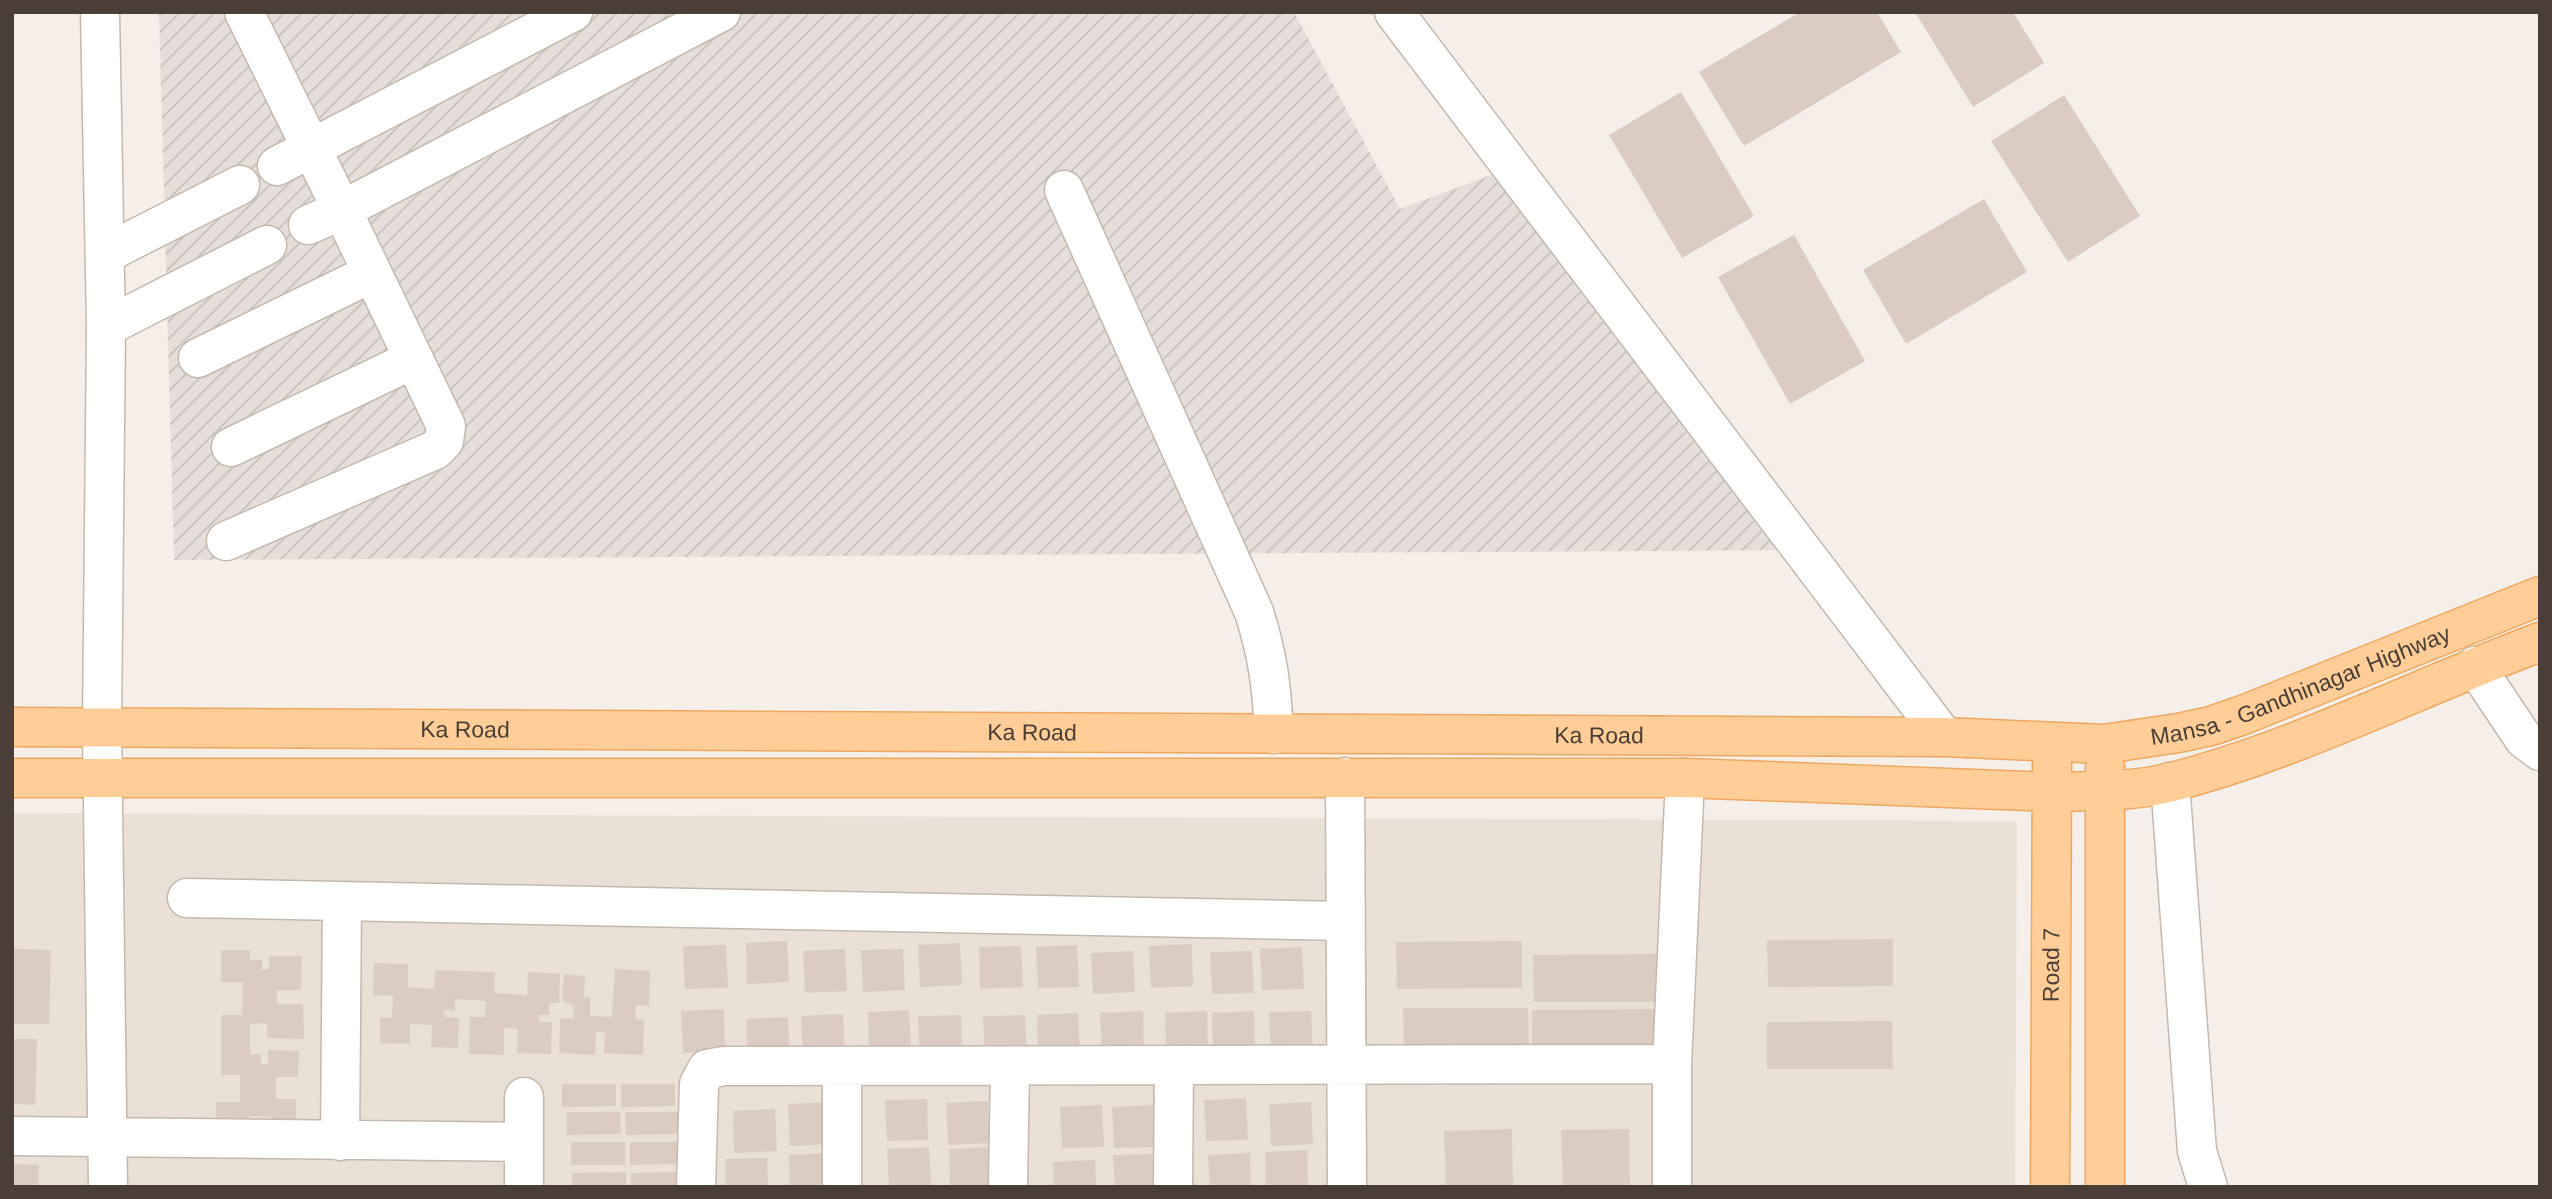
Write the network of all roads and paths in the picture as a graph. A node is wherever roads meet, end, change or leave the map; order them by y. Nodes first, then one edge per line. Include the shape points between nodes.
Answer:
1 (100, 12) edge
2 (244, 12) edge
3 (573, 12) edge
4 (721, 12) edge
5 (1394, 12) edge
6 (312, 148) junction
7 (277, 166) dead end
8 (240, 185) dead end
9 (1064, 190) dead end
10 (342, 209) junction
11 (307, 225) dead end
12 (267, 245) dead end
13 (105, 254) junction
14 (372, 273) junction
15 (106, 327) junction
16 (198, 358) dead end
17 (414, 359) junction
18 (231, 447) dead end
19 (226, 541) dead end
20 (2540, 596) edge
21 (2540, 642) edge
22 (2475, 666) junction
23 (12, 727) edge
24 (102, 727) junction
25 (1274, 734) junction
26 (1944, 737) junction
27 (2053, 743) junction
28 (2104, 744) junction
29 (2540, 751) edge
30 (1345, 777) junction
31 (12, 778) edge
32 (104, 778) junction
33 (1685, 778) junction
34 (2170, 782) junction
35 (2106, 791) junction
36 (2051, 792) junction
37 (187, 898) dead end
38 (342, 902) junction
39 (1345, 921) junction
40 (1672, 1064) junction
41 (842, 1066) junction
42 (1346, 1066) junction
43 (1010, 1067) junction
44 (1174, 1067) junction
45 (524, 1097) dead end
46 (12, 1136) edge
47 (108, 1139) junction
48 (340, 1141) junction
49 (524, 1142) junction
50 (108, 1187) edge
51 (524, 1187) edge
52 (696, 1187) edge
53 (842, 1187) edge
54 (1008, 1187) edge
55 (1173, 1187) edge
56 (1347, 1187) edge
57 (1672, 1187) edge
58 (2050, 1187) edge
59 (2105, 1187) edge
60 (2208, 1187) edge

1 - 13 street
2 - 6 street
3 - 6 street
4 - 10 street
5 - 26 street
6 - 7 street
6 - 10 street
8 - 13 street
9 - 25 street via 1254,612 1267,652
10 - 11 street
10 - 14 street
12 - 15 street
13 - 15 street
14 - 16 street
14 - 17 street
15 - 24 street
17 - 18 street
17 - 19 street via 446,426 444,441 435,450
20 - 28 main road, Mansa - Gandhinagar Highway via 2222,722
21 - 22 main road, Mansa - Gandhinagar Highway
22 - 29 street via 2524,739
22 - 34 main road, Mansa - Gandhinagar Highway via 2364,714
23 - 24 main road, Ka Road
24 - 25 main road, Ka Road
24 - 32 street
25 - 26 main road, Ka Road
26 - 27 main road, Ka Road
27 - 28 main road, Mansa - Gandhinagar Highway
27 - 36 main road, Road 7
28 - 35 main road
30 - 32 main road, Ka Road
30 - 33 main road, Ka Road
30 - 39 street
31 - 32 main road, Ka Road
32 - 47 street
33 - 36 main road, Ka Road
33 - 40 street
34 - 35 main road, Mansa - Gandhinagar Highway
34 - 60 street via 2197,1151
35 - 36 main road, Mansa - Gandhinagar Highway
35 - 59 main road
36 - 58 main road, Road 7
37 - 38 street
38 - 39 street
38 - 48 street
39 - 42 street
40 - 42 street
40 - 57 street
41 - 43 street
41 - 52 street via 707,1069 699,1084
41 - 53 street
42 - 44 street
42 - 56 street
43 - 44 street
43 - 54 street
44 - 55 street
45 - 49 street
46 - 47 street
47 - 48 street
47 - 50 street
48 - 49 street
49 - 51 street

